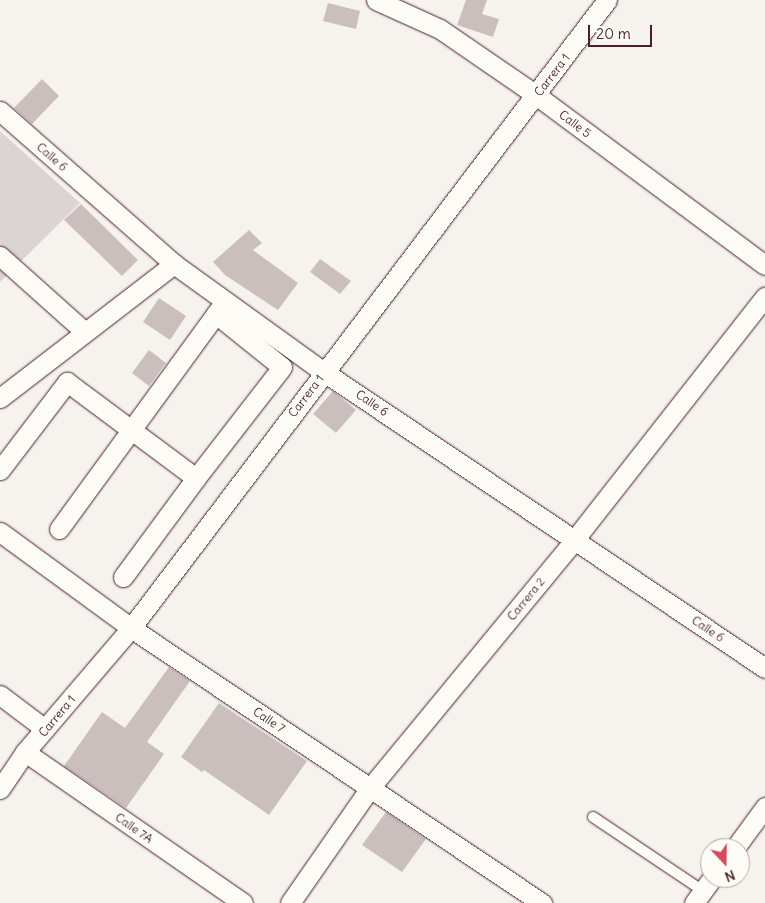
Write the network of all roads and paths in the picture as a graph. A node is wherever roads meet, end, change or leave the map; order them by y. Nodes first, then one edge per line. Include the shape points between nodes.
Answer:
1 (376, 0) edge
2 (607, 0) edge
3 (536, 95) junction
4 (0, 111) edge
5 (0, 256) edge
6 (174, 264) junction
7 (765, 265) edge
8 (765, 297) edge
9 (220, 308) junction
10 (85, 332) junction
11 (324, 372) junction
12 (0, 398) edge
13 (132, 429) junction
14 (0, 470) edge
15 (196, 478) junction
16 (59, 529) dead end
17 (0, 533) edge
18 (575, 540) junction
19 (124, 577) dead end
20 (131, 628) junction
21 (764, 664) edge
22 (0, 695) edge
23 (45, 729) junction
24 (26, 752) junction
25 (370, 788) junction
26 (0, 790) edge
27 (765, 808) edge
28 (593, 818) dead end
29 (742, 838) edge
30 (703, 891) edge
31 (243, 903) edge
32 (290, 903) edge
33 (542, 903) edge

1 - 3 street, Calle 5 via 440,29
2 - 3 street, Carrera 1
3 - 7 street, Calle 5
3 - 11 street, Carrera 1
4 - 6 street, Calle 6
5 - 10 street
6 - 9 street, Calle 6
6 - 10 street
8 - 18 street, Carrera 2
9 - 11 street, Calle 6
9 - 13 street
9 - 15 street via 282,367
10 - 12 street
11 - 18 street, Calle 6
11 - 20 street, Carrera 1
13 - 14 street via 67,382
13 - 15 street
13 - 16 street
15 - 19 street
17 - 20 street, Calle 7
18 - 21 street, Calle 6
18 - 25 street, Carrera 2
20 - 23 street, Carrera 1
20 - 25 street, Calle 7
22 - 23 street
23 - 24 street, Carrera 1
24 - 26 street, Carrera 1
24 - 31 street, Calle 7A
25 - 32 street, Carrera 2
25 - 33 street, Calle 7
27 - 29 street
28 - 30 lane

